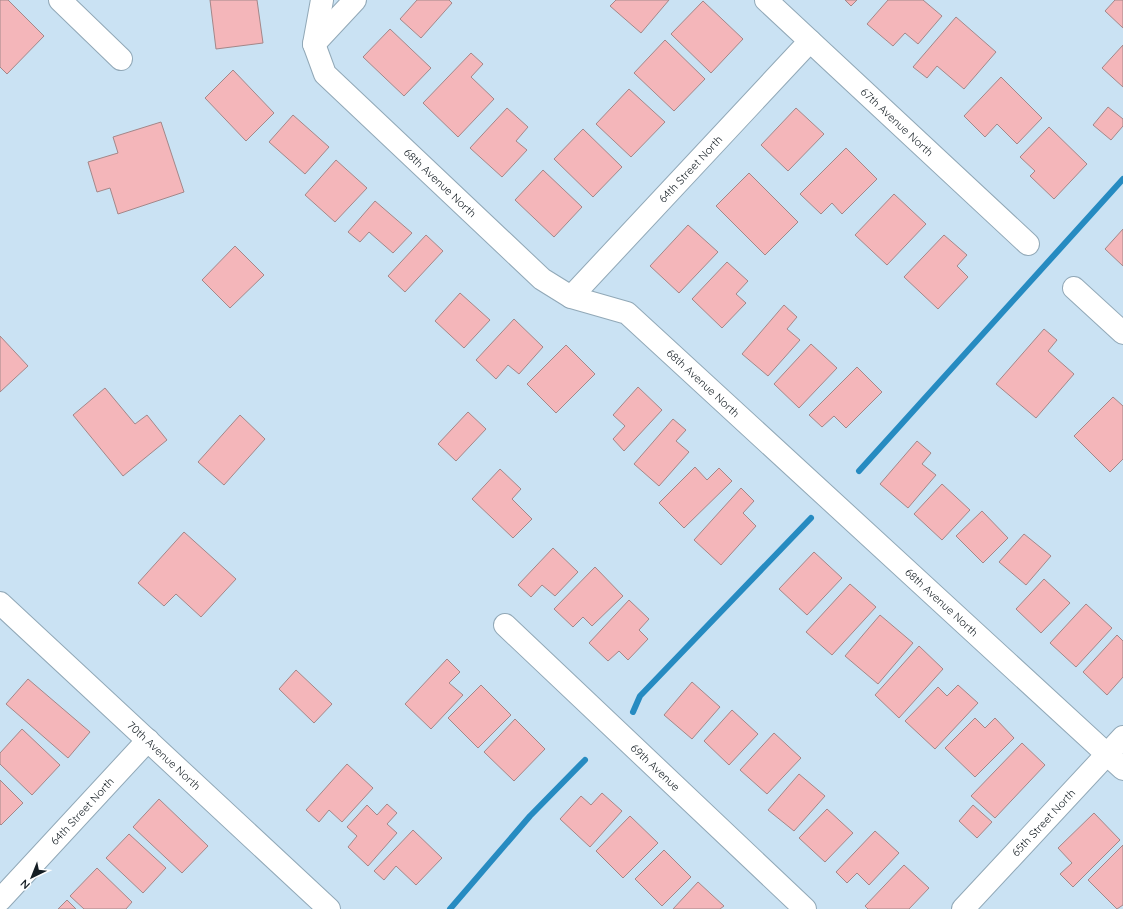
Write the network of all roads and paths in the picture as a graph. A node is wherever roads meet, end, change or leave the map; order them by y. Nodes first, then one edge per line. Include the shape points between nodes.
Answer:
1 (60, 0) edge
2 (322, 0) edge
3 (355, 0) edge
4 (766, 0) edge
5 (810, 41) junction
6 (314, 44) junction
7 (121, 59) dead end
8 (1028, 244) dead end
9 (1074, 288) dead end
10 (571, 297) junction
11 (1123, 333) edge
12 (0, 603) edge
13 (505, 625) dead end
14 (1123, 737) edge
15 (148, 740) junction
16 (1107, 754) junction
17 (1123, 769) edge
18 (0, 900) edge
19 (329, 909) edge
20 (805, 909) edge
21 (963, 909) edge

1 - 7 street
2 - 6 street
3 - 6 street
4 - 5 street, 67th Avenue North
5 - 8 street, 67th Avenue North
5 - 10 street, 64th Street North
6 - 10 street, 68th Avenue North via 325,74 542,279
9 - 11 street
10 - 16 street, 68th Avenue North via 627,313
12 - 15 street, 70th Avenue North
13 - 20 street, 69th Avenue
14 - 16 street, 65th Street North
15 - 18 street, 64th Street North
15 - 19 street, 70th Avenue North
16 - 17 street, 68th Avenue North
16 - 21 street, 65th Street North

